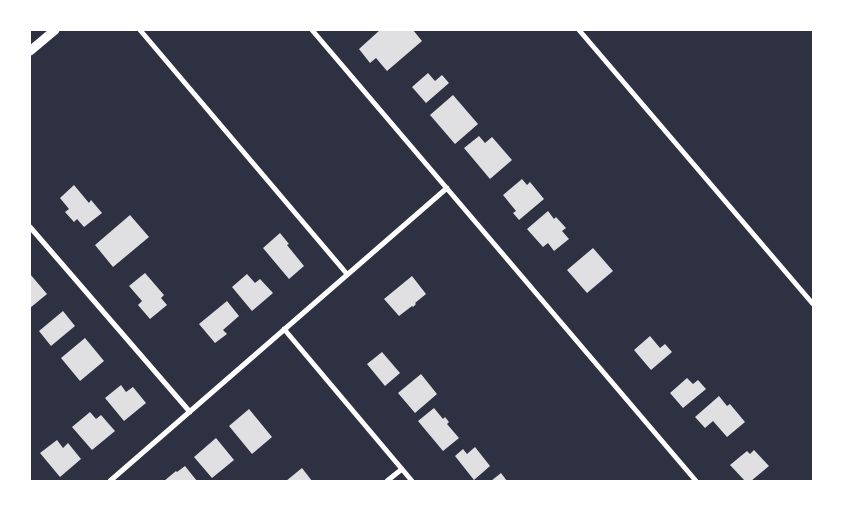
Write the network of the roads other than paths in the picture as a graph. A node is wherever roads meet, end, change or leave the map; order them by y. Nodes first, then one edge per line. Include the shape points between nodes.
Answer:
1 (55, 30) edge
2 (140, 30) edge
3 (312, 30) edge
4 (579, 30) edge
5 (30, 51) edge
6 (447, 188) junction
7 (30, 227) edge
8 (348, 274) junction
9 (813, 304) edge
10 (284, 329) junction
11 (190, 412) junction
12 (402, 468) junction
13 (110, 481) edge
14 (387, 481) edge
15 (412, 481) edge
16 (696, 481) edge

1 - 5 street
2 - 8 street
3 - 6 street
4 - 9 street
6 - 8 street
6 - 16 street
7 - 11 street
8 - 10 street
10 - 11 street
10 - 12 street
11 - 13 street
12 - 14 street
12 - 15 street

